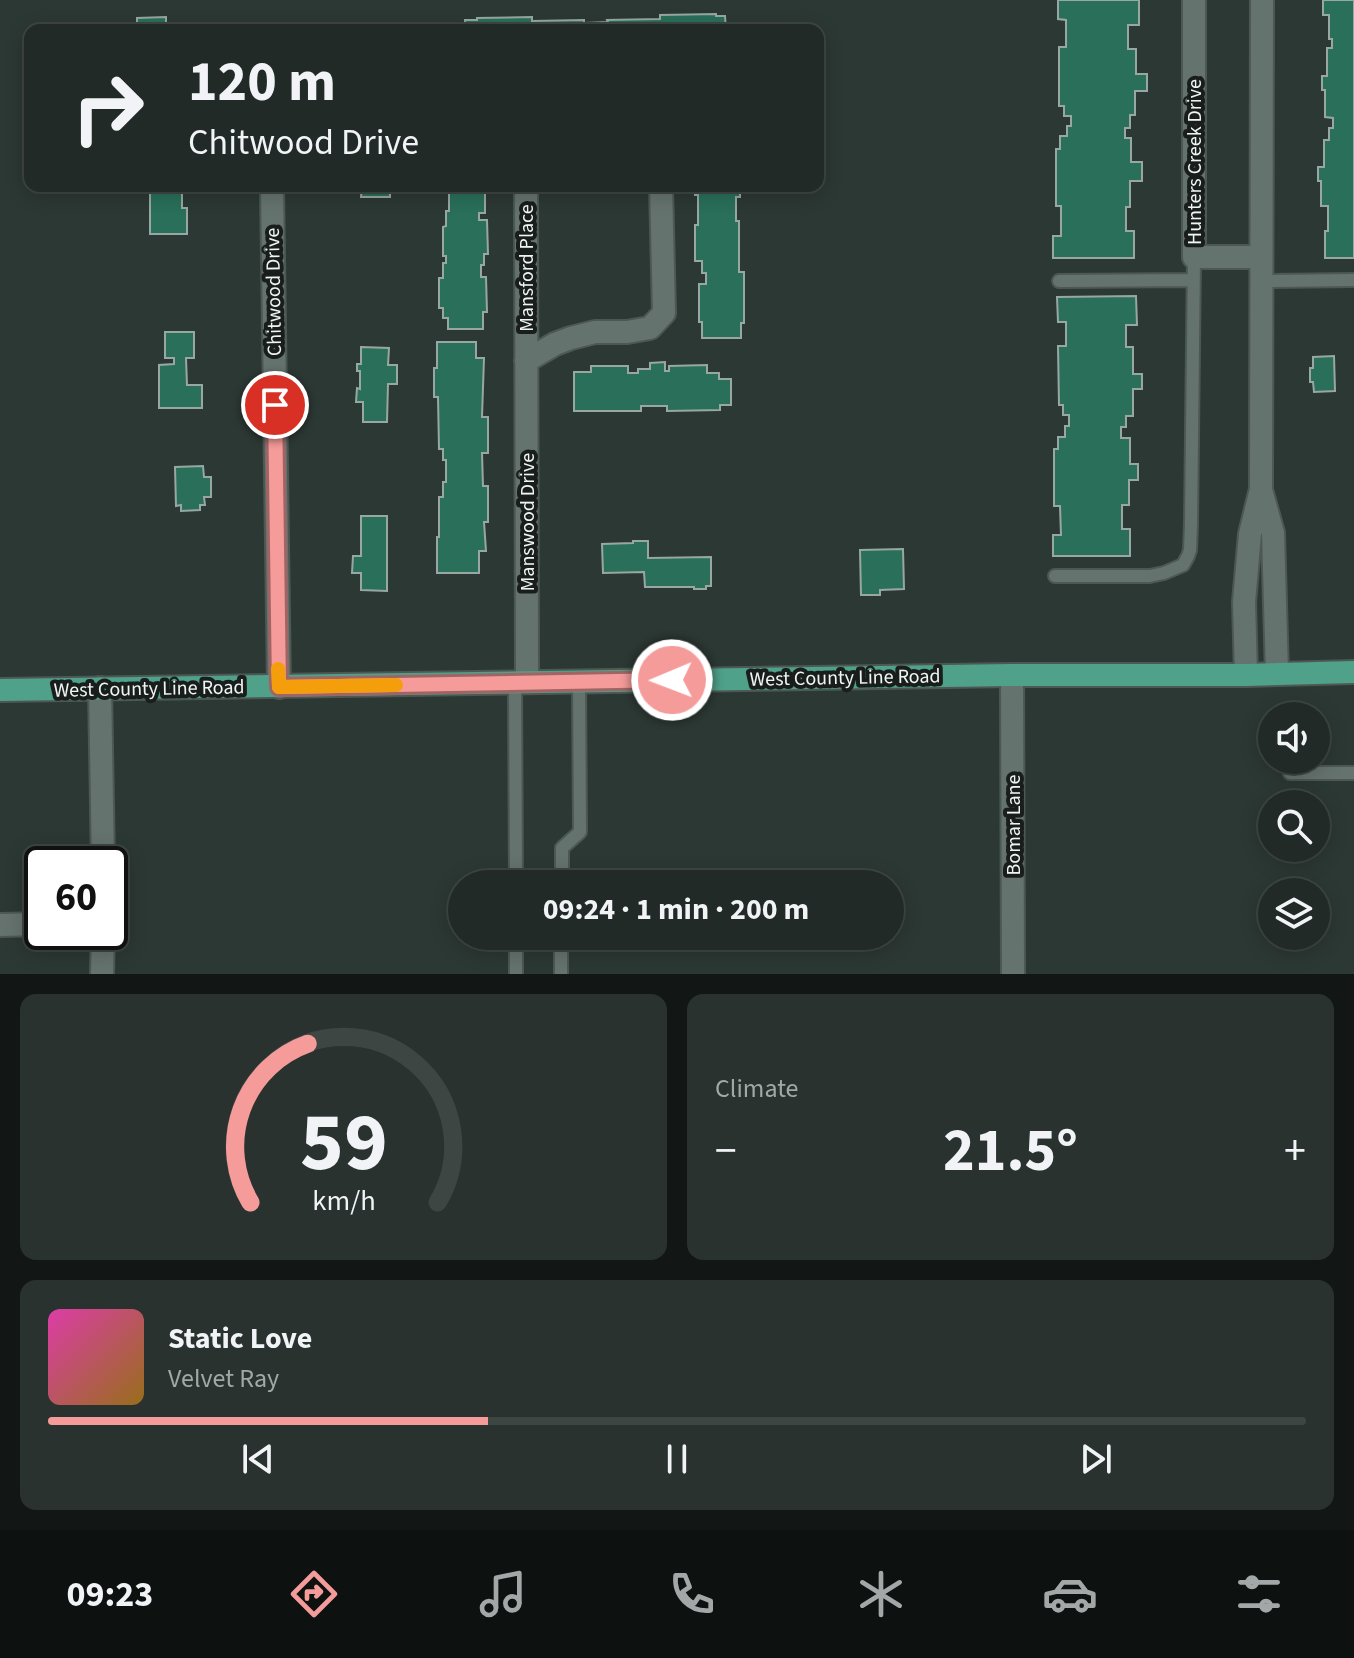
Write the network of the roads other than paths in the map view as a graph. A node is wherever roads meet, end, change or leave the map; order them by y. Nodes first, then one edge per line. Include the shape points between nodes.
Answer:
1 (1194, 0) edge
2 (1262, 0) edge
3 (272, 192) edge
4 (526, 192) edge
5 (661, 192) edge
6 (1261, 257) junction
7 (1194, 268) junction
8 (1354, 280) edge
9 (1059, 281) dead end
10 (1261, 281) junction
11 (526, 361) junction
12 (1261, 489) junction
13 (1055, 576) dead end
14 (1354, 672) edge
15 (1277, 674) junction
16 (1012, 675) junction
17 (1246, 675) junction
18 (579, 681) junction
19 (521, 682) junction
20 (279, 687) junction
21 (100, 688) junction
22 (0, 690) edge
23 (1330, 773) edge
24 (1354, 773) edge
25 (103, 846) edge
26 (516, 870) edge
27 (562, 870) edge
28 (24, 924) edge
29 (0, 925) edge
30 (103, 950) edge
31 (516, 950) edge
32 (561, 950) edge
33 (102, 974) edge
34 (516, 974) edge
35 (561, 974) edge
36 (1013, 974) edge

1 - 7 street, Hunters Creek Drive
2 - 6 street
3 - 20 street, Chitwood Drive
4 - 11 street, Mansford Place
5 - 11 street, Mansford Place via 664,313 650,328 571,338
6 - 7 street, Hunters Creek Drive
6 - 10 street
7 - 9 lane
7 - 13 lane via 1188,556 1174,570 1150,576
8 - 10 lane
10 - 12 street
11 - 19 street, Manswood Drive
12 - 15 street via 1273,533
12 - 17 street via 1250,534 1244,602
14 - 15 main road, West County Line Road
15 - 17 main road, West County Line Road
16 - 17 main road, West County Line Road
16 - 18 main road, West County Line Road
16 - 36 street, Bomar Lane
18 - 19 main road, West County Line Road
18 - 27 lane via 580,832 562,848
19 - 20 main road, West County Line Road
19 - 26 lane
20 - 21 main road, West County Line Road
21 - 22 main road, West County Line Road
21 - 25 street
23 - 24 lane
28 - 29 street
30 - 33 street
31 - 34 lane
32 - 35 lane

